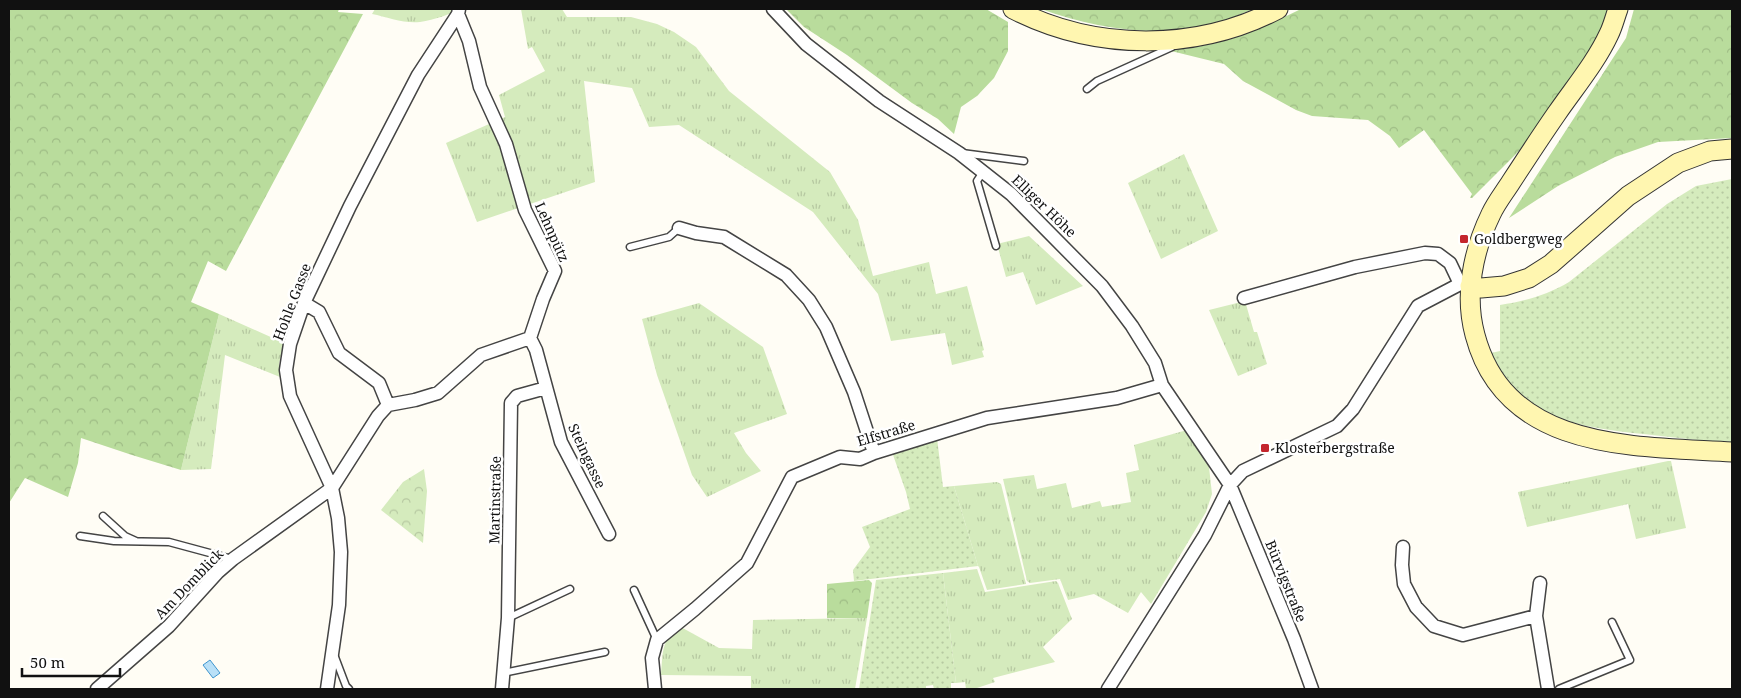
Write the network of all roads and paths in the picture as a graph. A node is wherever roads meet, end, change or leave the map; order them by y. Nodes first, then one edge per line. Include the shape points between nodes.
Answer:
1 (773, 9) edge
2 (1013, 9) edge
3 (1278, 9) edge
4 (1618, 9) edge
5 (458, 11) edge
6 (1193, 37) junction
7 (1087, 89) dead end
8 (1732, 149) edge
9 (959, 153) junction
10 (1024, 162) dead end
11 (984, 171) junction
12 (679, 228) joint
13 (996, 246) dead end
14 (630, 247) dead end
15 (1465, 285) junction
16 (1244, 298) dead end
17 (304, 303) junction
18 (530, 338) junction
19 (1162, 385) junction
20 (546, 388) junction
21 (388, 405) junction
22 (1732, 452) edge
23 (874, 453) junction
24 (1230, 484) junction
25 (332, 488) junction
26 (103, 516) dead end
27 (609, 534) dead end
28 (80, 536) dead end
29 (139, 542) junction
30 (1403, 547) dead end
31 (233, 559) junction
32 (1540, 583) dead end
33 (570, 589) dead end
34 (634, 590) dead end
35 (1536, 616) junction
36 (508, 618) junction
37 (1612, 622) dead end
38 (657, 640) junction
39 (332, 649) junction
40 (604, 652) dead end
41 (503, 673) junction
42 (97, 689) edge
43 (327, 689) edge
44 (349, 689) edge
45 (502, 689) edge
46 (655, 689) edge
47 (1108, 689) edge
48 (1312, 689) edge
49 (1548, 689) edge
50 (1559, 689) edge

1 - 9 street, Elliger Höhe via 806,44 879,101
2 - 6 street via 1068,31 1112,40 1152,42
3 - 6 street via 1259,19
4 - 15 street via 1610,33 1593,63 1532,148 1491,214
5 - 17 street, Hohle Gasse via 418,75
5 - 18 street, Lehnpütz via 480,87 506,144 525,210 555,271
6 - 7 lane via 1097,81
8 - 15 street via 1710,151 1678,163 1628,196 1530,278 1504,286 1481,288
9 - 10 lane
9 - 11 street, Elliger Höhe
11 - 13 lane via 977,182
11 - 19 street, Elliger Höhe via 1102,286 1155,363
12 - 14 lane via 669,238
12 - 23 street via 724,236 786,275 809,300 826,327 854,392
15 - 16 street via 1450,263 1438,254 1425,253 1355,267
15 - 22 street via 1480,355 1496,383 1519,408 1547,425 1581,437 1648,447
15 - 24 street via 1418,306 1353,409 1337,426 1243,471
17 - 21 street via 319,312 339,353 379,383
17 - 25 street, Hohle Gasse via 290,344 286,370 290,396
18 - 20 street
18 - 21 street via 481,355 438,392
19 - 23 street, Elfstraße via 1117,398 987,418
19 - 24 street, Elliger Höhe
20 - 27 street, Steingasse via 561,442
20 - 36 street, Martinstraße via 517,396 511,403
21 - 25 street
23 - 38 street, Elfstraße via 860,459 840,457 792,477 747,563
24 - 47 street via 1205,535
24 - 48 street, Bürvigstraße
25 - 31 street, Am Domblick
25 - 39 street, Hohle Gasse via 341,552 339,606
26 - 29 lane via 124,536
28 - 29 lane
29 - 31 lane via 169,542
30 - 35 street via 1404,584 1416,607 1434,626 1463,635
31 - 42 street, Am Domblick via 169,626
32 - 35 street
33 - 36 lane
34 - 38 lane
35 - 49 street
36 - 41 street, Martinstraße
37 - 50 lane via 1630,660
38 - 46 street via 652,658
39 - 43 street, Hohle Gasse
39 - 44 lane
40 - 41 lane
41 - 45 street, Martinstraße

